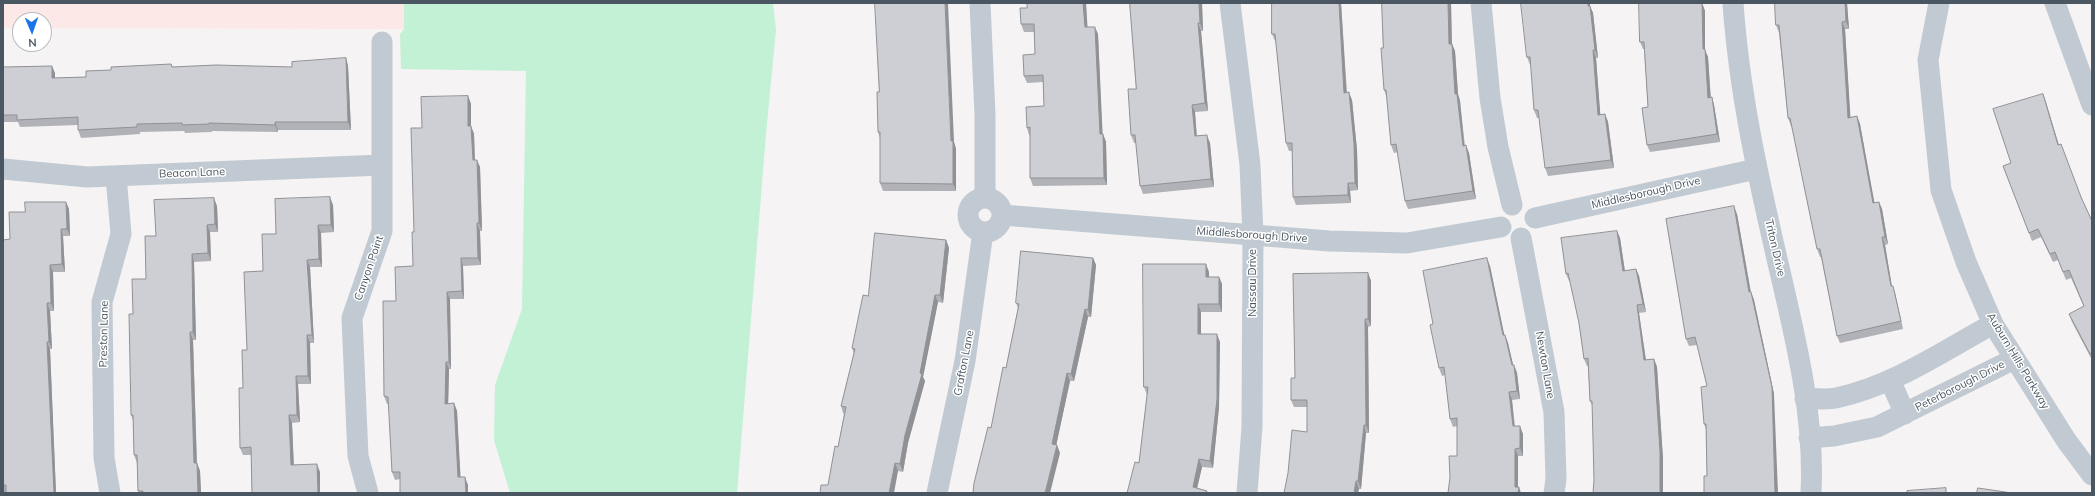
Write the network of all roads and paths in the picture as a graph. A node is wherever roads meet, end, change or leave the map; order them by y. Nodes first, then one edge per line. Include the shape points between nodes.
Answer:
1 (980, 3) edge
2 (1230, 3) edge
3 (1481, 3) edge
4 (1733, 3) edge
5 (1939, 3) edge
6 (2055, 3) edge
7 (382, 42) dead end
8 (2092, 105) edge
9 (382, 165) junction
10 (1756, 169) junction
11 (3, 170) edge
12 (116, 176) junction
13 (986, 197) junction
14 (1512, 205) junction
15 (1002, 215) junction
16 (1535, 218) junction
17 (1501, 227) junction
18 (984, 232) junction
19 (1253, 235) junction
20 (1521, 238) junction
21 (1993, 324) junction
22 (2014, 359) junction
23 (1890, 380) junction
24 (1805, 399) junction
25 (1905, 414) junction
26 (1809, 438) junction
27 (2092, 475) edge
28 (110, 493) edge
29 (368, 493) edge
30 (937, 493) edge
31 (1247, 493) edge
32 (1554, 493) edge
33 (1811, 493) edge

1 - 13 street
2 - 19 street, Nassau Drive via 1250,165
3 - 14 street via 1492,112
4 - 10 street, Triton Drive via 1740,76
5 - 21 street, Auburn Hills Parkway via 1928,60 1941,190 1966,262
6 - 8 street
7 - 9 street, Canyon Point
9 - 12 street, Beacon Lane
9 - 29 street, Canyon Point via 382,231 352,318 358,456
10 - 16 street, Middlesborough Drive
10 - 24 street, Triton Drive via 1797,344
11 - 12 street, Beacon Lane via 87,177
12 - 28 street, Preston Lane via 121,234 102,302 104,458
13 - 15 street via 997,201
13 - 18 street via 971,205 968,215 972,226
14 - 16 street via 1524,205 1533,212
14 - 17 street via 1503,211
15 - 18 street via 997,228
15 - 19 street, Middlesborough Drive
16 - 20 street via 1533,229
17 - 19 street, Middlesborough Drive via 1407,243 1329,241
17 - 20 street via 1511,238
18 - 30 street, Grafton Lane via 968,348
19 - 31 street, Nassau Drive via 1252,427
20 - 32 street, Newton Lane via 1554,412
21 - 22 street, Auburn Hills Parkway
21 - 23 street
22 - 25 street, Peterborough Drive
22 - 27 street, Auburn Hills Parkway via 2066,440
23 - 24 street via 1834,398
23 - 25 street, Peterborough Drive
24 - 26 street, Triton Drive
25 - 26 street, Peterborough Drive via 1856,432
26 - 33 street, Triton Drive

